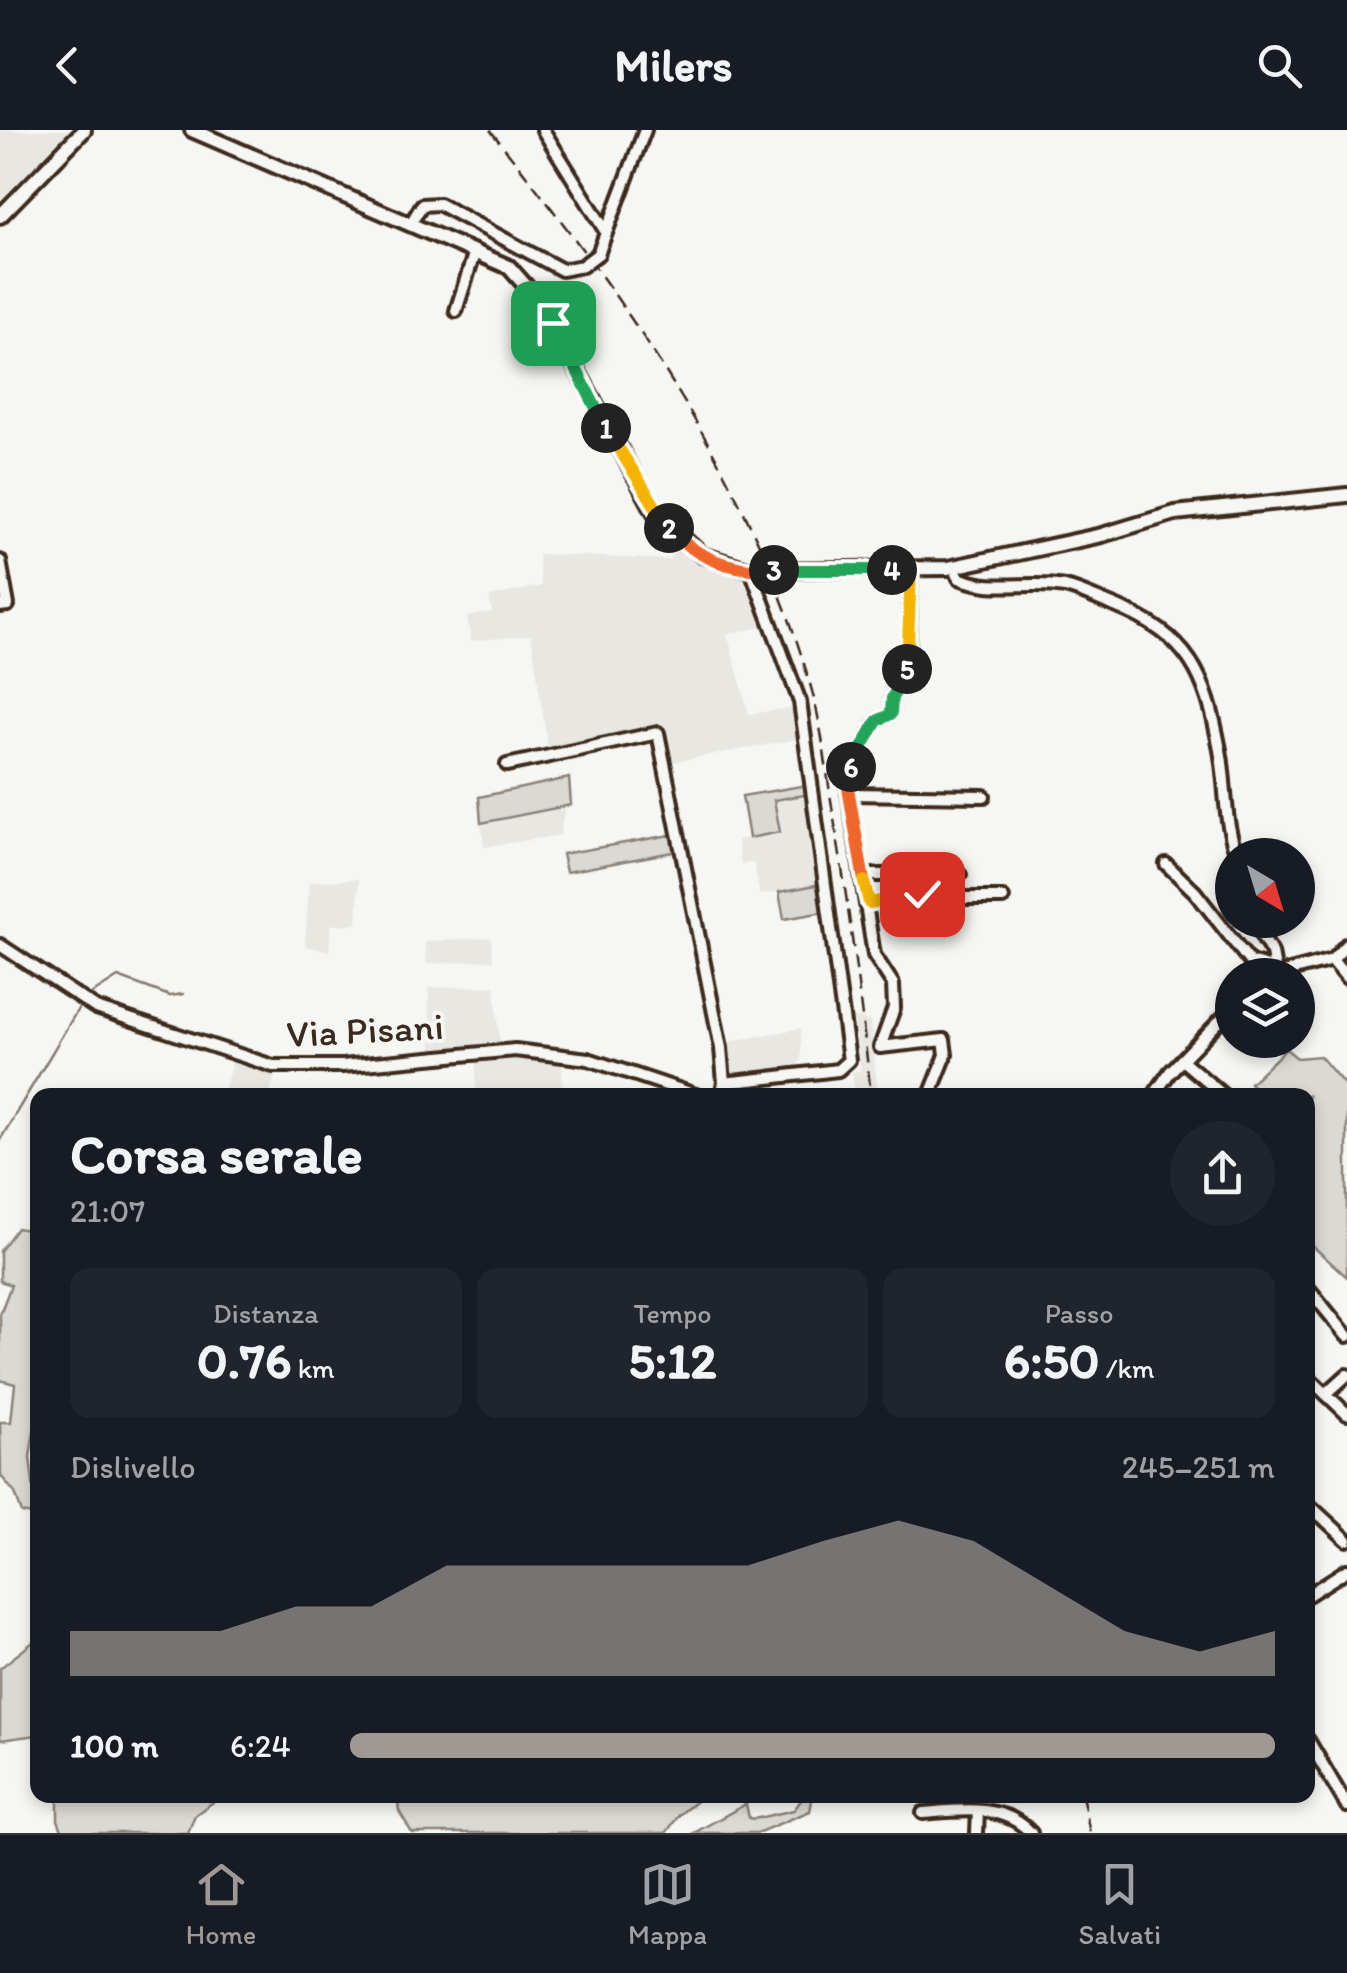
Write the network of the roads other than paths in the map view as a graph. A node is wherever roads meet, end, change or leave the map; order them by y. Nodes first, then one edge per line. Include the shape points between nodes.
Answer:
1 (84, 130) edge
2 (192, 130) edge
3 (544, 130) edge
4 (645, 130) edge
5 (0, 216) edge
6 (411, 222) junction
7 (606, 232) junction
8 (476, 250) junction
9 (456, 311) dead end
10 (1347, 495) edge
11 (0, 561) edge
12 (954, 566) junction
13 (751, 570) junction
14 (911, 570) junction
15 (0, 606) edge
16 (507, 764) dead end
17 (848, 794) junction
18 (984, 796) dead end
19 (1230, 838) edge
20 (1166, 864) dead end
21 (863, 874) junction
22 (960, 875) dead end
23 (1003, 898) dead end
24 (869, 903) junction
25 (1347, 944) edge
26 (0, 945) edge
27 (1247, 958) edge
28 (1332, 960) junction
29 (1315, 964) edge
30 (1347, 978) edge
31 (1215, 1026) edge
32 (1182, 1060) junction
33 (675, 1088) edge
34 (722, 1088) edge
35 (728, 1088) edge
36 (933, 1088) edge
37 (1160, 1088) edge
38 (1215, 1088) edge
39 (1315, 1297) edge
40 (1347, 1336) edge
41 (1347, 1376) edge
42 (1315, 1384) edge
43 (1326, 1394) junction
44 (1347, 1414) edge
45 (1315, 1510) edge
46 (1347, 1540) edge
47 (1347, 1570) edge
48 (1315, 1591) edge
49 (1315, 1752) edge
50 (1347, 1806) edge
51 (978, 1810) junction
52 (923, 1813) dead end
53 (976, 1833) edge
54 (1031, 1833) edge

1 - 5 main road
2 - 6 main road
3 - 7 street
4 - 7 street
6 - 7 street, bridge via 422,205 439,204 562,270 598,254
6 - 8 main road
8 - 9 street
8 - 13 main road via 509,267 540,302 655,513 688,547
10 - 12 main road via 1175,512 1102,536
11 - 15 street via 8,605
12 - 14 main road
12 - 19 street via 959,578 976,585 1086,594 1152,622 1178,641 1198,670 1210,708
13 - 14 main road
13 - 35 street via 800,702 850,1060 838,1070
14 - 17 street via 906,670 891,714 877,721 846,776
16 - 34 street via 660,737
17 - 18 street
17 - 21 street
20 - 27 street
21 - 22 street
21 - 24 street
23 - 24 street via 922,894
24 - 36 street via 874,955 893,984 894,1008 880,1046 944,1040 946,1055
25 - 28 street
26 - 33 street, Via Pisani via 84,1002 290,1069 515,1050 588,1059
28 - 29 street
28 - 30 street
31 - 32 street
32 - 37 street
32 - 38 street
39 - 40 street
41 - 43 street
42 - 43 street
43 - 44 street
45 - 46 street
47 - 48 street
49 - 50 street
51 - 52 street
51 - 53 street
51 - 54 street via 1015,1818

